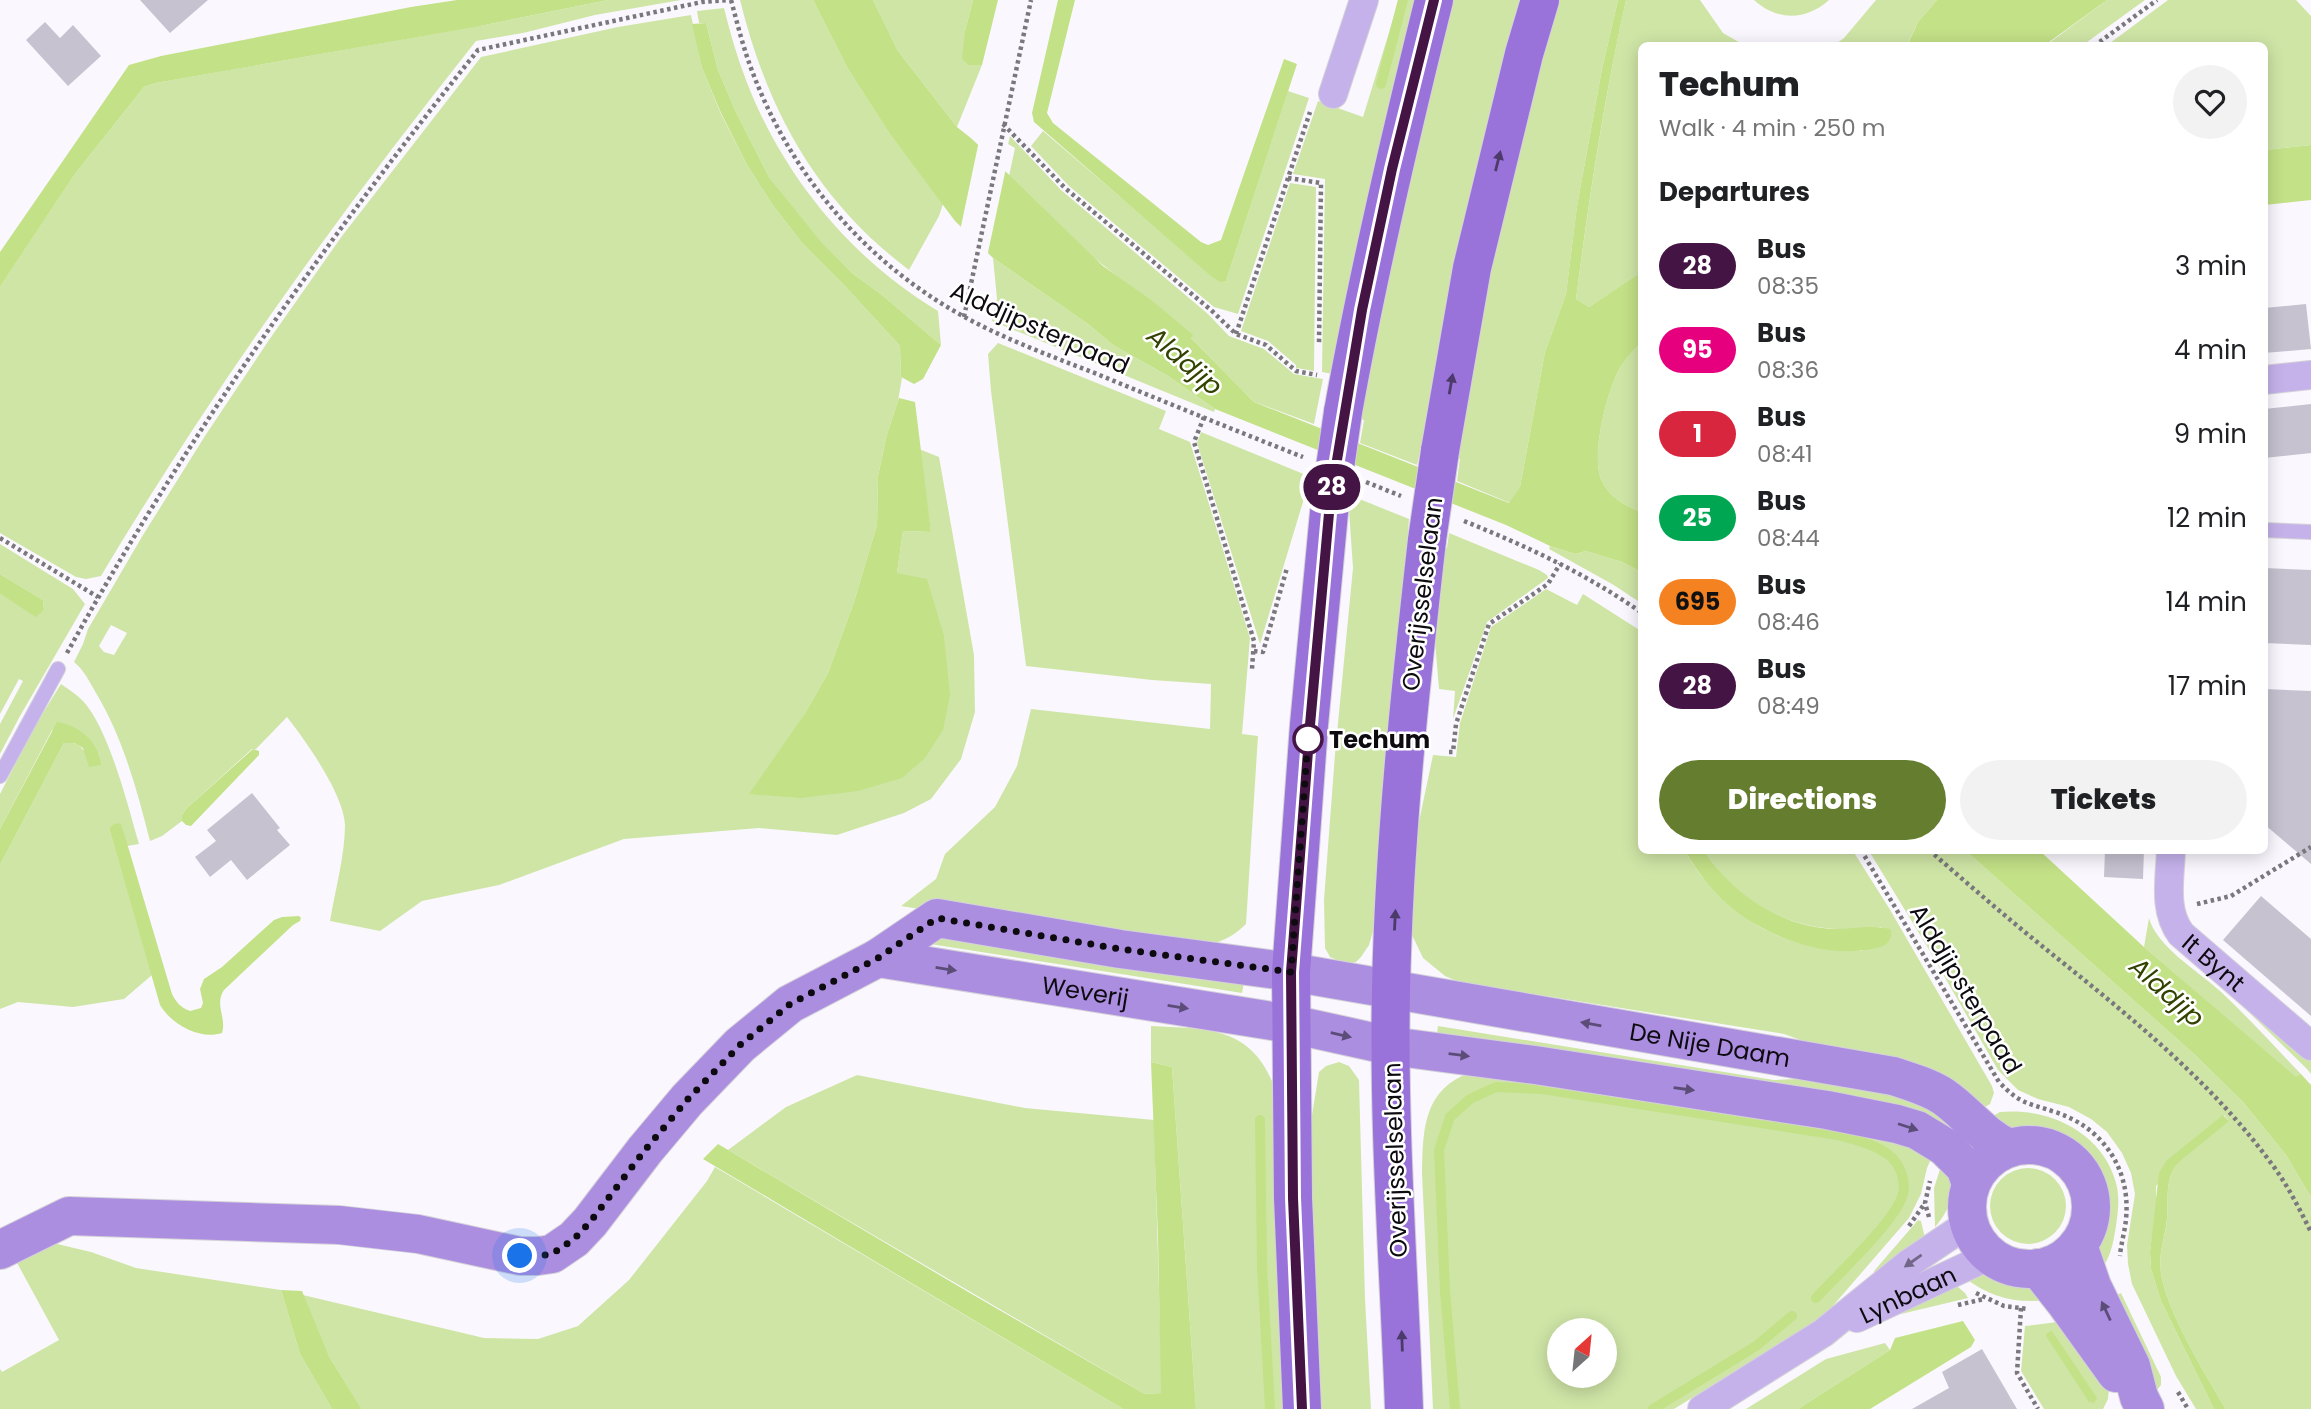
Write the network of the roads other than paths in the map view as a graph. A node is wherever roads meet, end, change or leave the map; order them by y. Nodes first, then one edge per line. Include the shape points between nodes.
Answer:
1 (1364, 0) edge
2 (1434, 0) edge
3 (1540, 0) edge
4 (1333, 94) road end
5 (2311, 375) edge
6 (2268, 380) edge
7 (2268, 530) edge
8 (2311, 532) edge
9 (58, 669) road end
10 (0, 776) edge
11 (2171, 854) edge
12 (878, 958) junction
13 (1291, 972) junction
14 (1391, 989) junction
15 (1291, 1024) junction
16 (1391, 1046) junction
17 (2311, 1046) edge
18 (2009, 1148) junction
19 (1971, 1184) junction
20 (1969, 1223) junction
21 (2078, 1245) junction
22 (0, 1250) edge
23 (1991, 1255) junction
24 (2038, 1268) junction
25 (1823, 1333) junction
26 (2147, 1401) edge
27 (1302, 1409) edge
28 (1404, 1409) edge
29 (1702, 1409) edge

1 - 4 street
2 - 13 main road, bridge via 1392,169 1343,412 1330,502
14 -> 3 main road, Overijsselselaan, bridge via 1405,740 1440,451 1472,268
5 - 6 street
7 - 8 lane
9 - 10 lane
11 - 17 street, It Bynt via 2174,925
12 - 13 street, Weverij via 937,918
12 -> 15 street, Weverij
12 - 22 street via 790,1004 740,1045 687,1100 590,1222 552,1254 520,1256 418,1234 339,1226 69,1216
13 - 14 street, Weverij
13 - 15 main road
14 - 16 main road, Overijsselselaan
18 -> 14 street, De Nije Daam via 1993,1141 1943,1097 1893,1076
15 -> 16 street, Weverij
15 - 27 main road
16 -> 19 street, De Nije Daam via 1897,1124 1945,1147 1965,1167
28 -> 16 main road, Overijsselselaan
18 - 19 street via 1989,1160
18 - 21 street via 2040,1145 2069,1158 2080,1170 2090,1192 2091,1216
19 - 20 street
20 - 23 street
20 -> 25 street, Lynbaan via 1908,1264
21 - 24 street via 2060,1260
26 -> 21 street via 2092,1286
23 - 24 street via 2005,1264
23 - 25 street, Lynbaan
24 - 26 street via 2115,1372
25 - 29 street, Lynbaan

